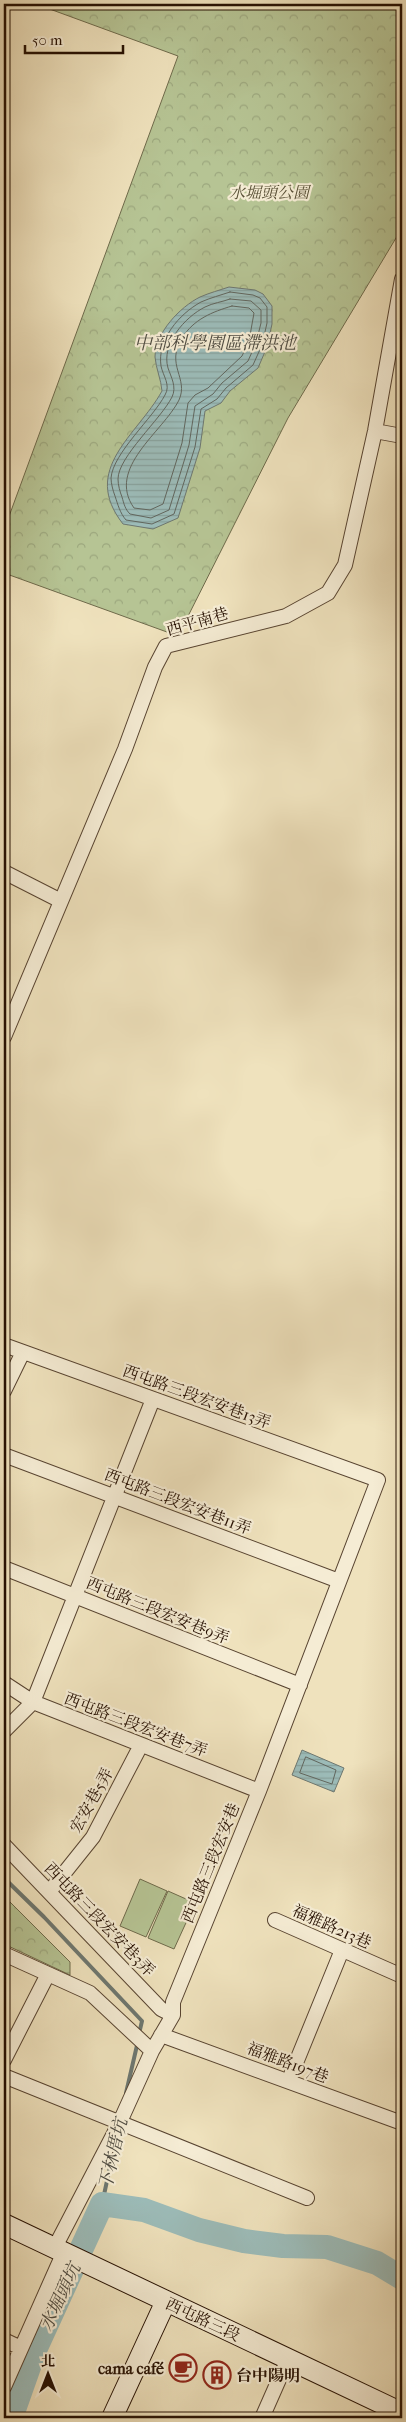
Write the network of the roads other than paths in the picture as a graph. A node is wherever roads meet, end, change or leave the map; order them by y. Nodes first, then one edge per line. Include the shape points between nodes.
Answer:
1 (402, 278) edge
2 (375, 431) junction
3 (402, 436) edge
4 (4, 872) edge
5 (61, 901) junction
6 (4, 1037) edge
7 (4, 1345) edge
8 (23, 1352) junction
9 (4, 1391) edge
10 (153, 1399) junction
11 (4, 1454) edge
12 (378, 1480) joint
13 (115, 1496) junction
14 (4, 1568) edge
15 (339, 1581) junction
16 (75, 1596) junction
17 (4, 1683) edge
18 (300, 1685) junction
19 (33, 1702) junction
20 (4, 1730) edge
21 (141, 1745) junction
22 (259, 1791) junction
23 (4, 1844) edge
24 (49, 1892) junction
25 (275, 1920) dead end
26 (342, 1950) junction
27 (4, 1954) edge
28 (48, 1974) junction
29 (402, 1976) edge
30 (173, 2015) junction
31 (161, 2035) junction
32 (152, 2051) junction
33 (4, 2060) edge
34 (4, 2076) edge
35 (289, 2080) junction
36 (402, 2123) edge
37 (119, 2124) junction
38 (307, 2198) dead end
39 (4, 2224) edge
40 (68, 2256) junction
41 (166, 2301) junction
42 (4, 2340) edge
43 (21, 2348) junction
44 (288, 2359) junction
45 (4, 2387) edge
46 (402, 2413) edge
47 (112, 2418) edge
48 (262, 2418) edge

1 - 2 street, 西平南巷
2 - 3 street
2 - 5 street, 西平南巷 via 345,565 328,592 286,616 166,646 154,667 126,750
4 - 5 street
5 - 6 street, 西平南巷
7 - 8 street, 西屯路三段宏安巷13弄
8 - 9 street
8 - 10 street, 西屯路三段宏安巷13弄
10 - 12 street, 西屯路三段宏安巷13弄
10 - 13 street
11 - 13 street, 西屯路三段宏安巷11弄
12 - 15 street, 西屯路三段宏安巷
13 - 15 street, 西屯路三段宏安巷11弄
13 - 16 street
14 - 16 street, 西屯路三段宏安巷9弄
15 - 18 street, 西屯路三段宏安巷
16 - 18 street, 西屯路三段宏安巷9弄
16 - 19 street
17 - 19 street, 西屯路三段宏安巷7弄
18 - 22 street, 西屯路三段宏安巷
19 - 20 street
19 - 21 street, 西屯路三段宏安巷7弄
21 - 22 street, 西屯路三段宏安巷7弄
21 - 24 street, 宏安巷5弄 via 93,1837
22 - 30 street, 西屯路三段宏安巷 via 173,2002
23 - 24 street, 西屯路三段宏安巷3弄
24 - 30 street, 西屯路三段宏安巷3弄 via 161,2009
25 - 26 street, 福雅路213巷
26 - 29 street, 福雅路213巷
26 - 35 street
27 - 28 street
28 - 32 street via 90,1993
28 - 33 street
30 - 31 street, 西屯路三段宏安巷
31 - 32 street, 西屯路三段宏安巷
31 - 35 street, 福雅路197巷
32 - 37 street, 西屯路三段宏安巷
34 - 37 street
35 - 36 street, 福雅路197巷
37 - 38 street
37 - 40 street, 西屯路三段宏安巷
39 - 40 street, 西屯路三段
40 - 41 street, 西屯路三段
40 - 43 street, 西屯路三段宏安巷
41 - 44 street, 西屯路三段
41 - 47 street
42 - 43 street
43 - 45 street, 西屯路三段宏安巷
44 - 46 street, 西屯路三段
44 - 48 street

